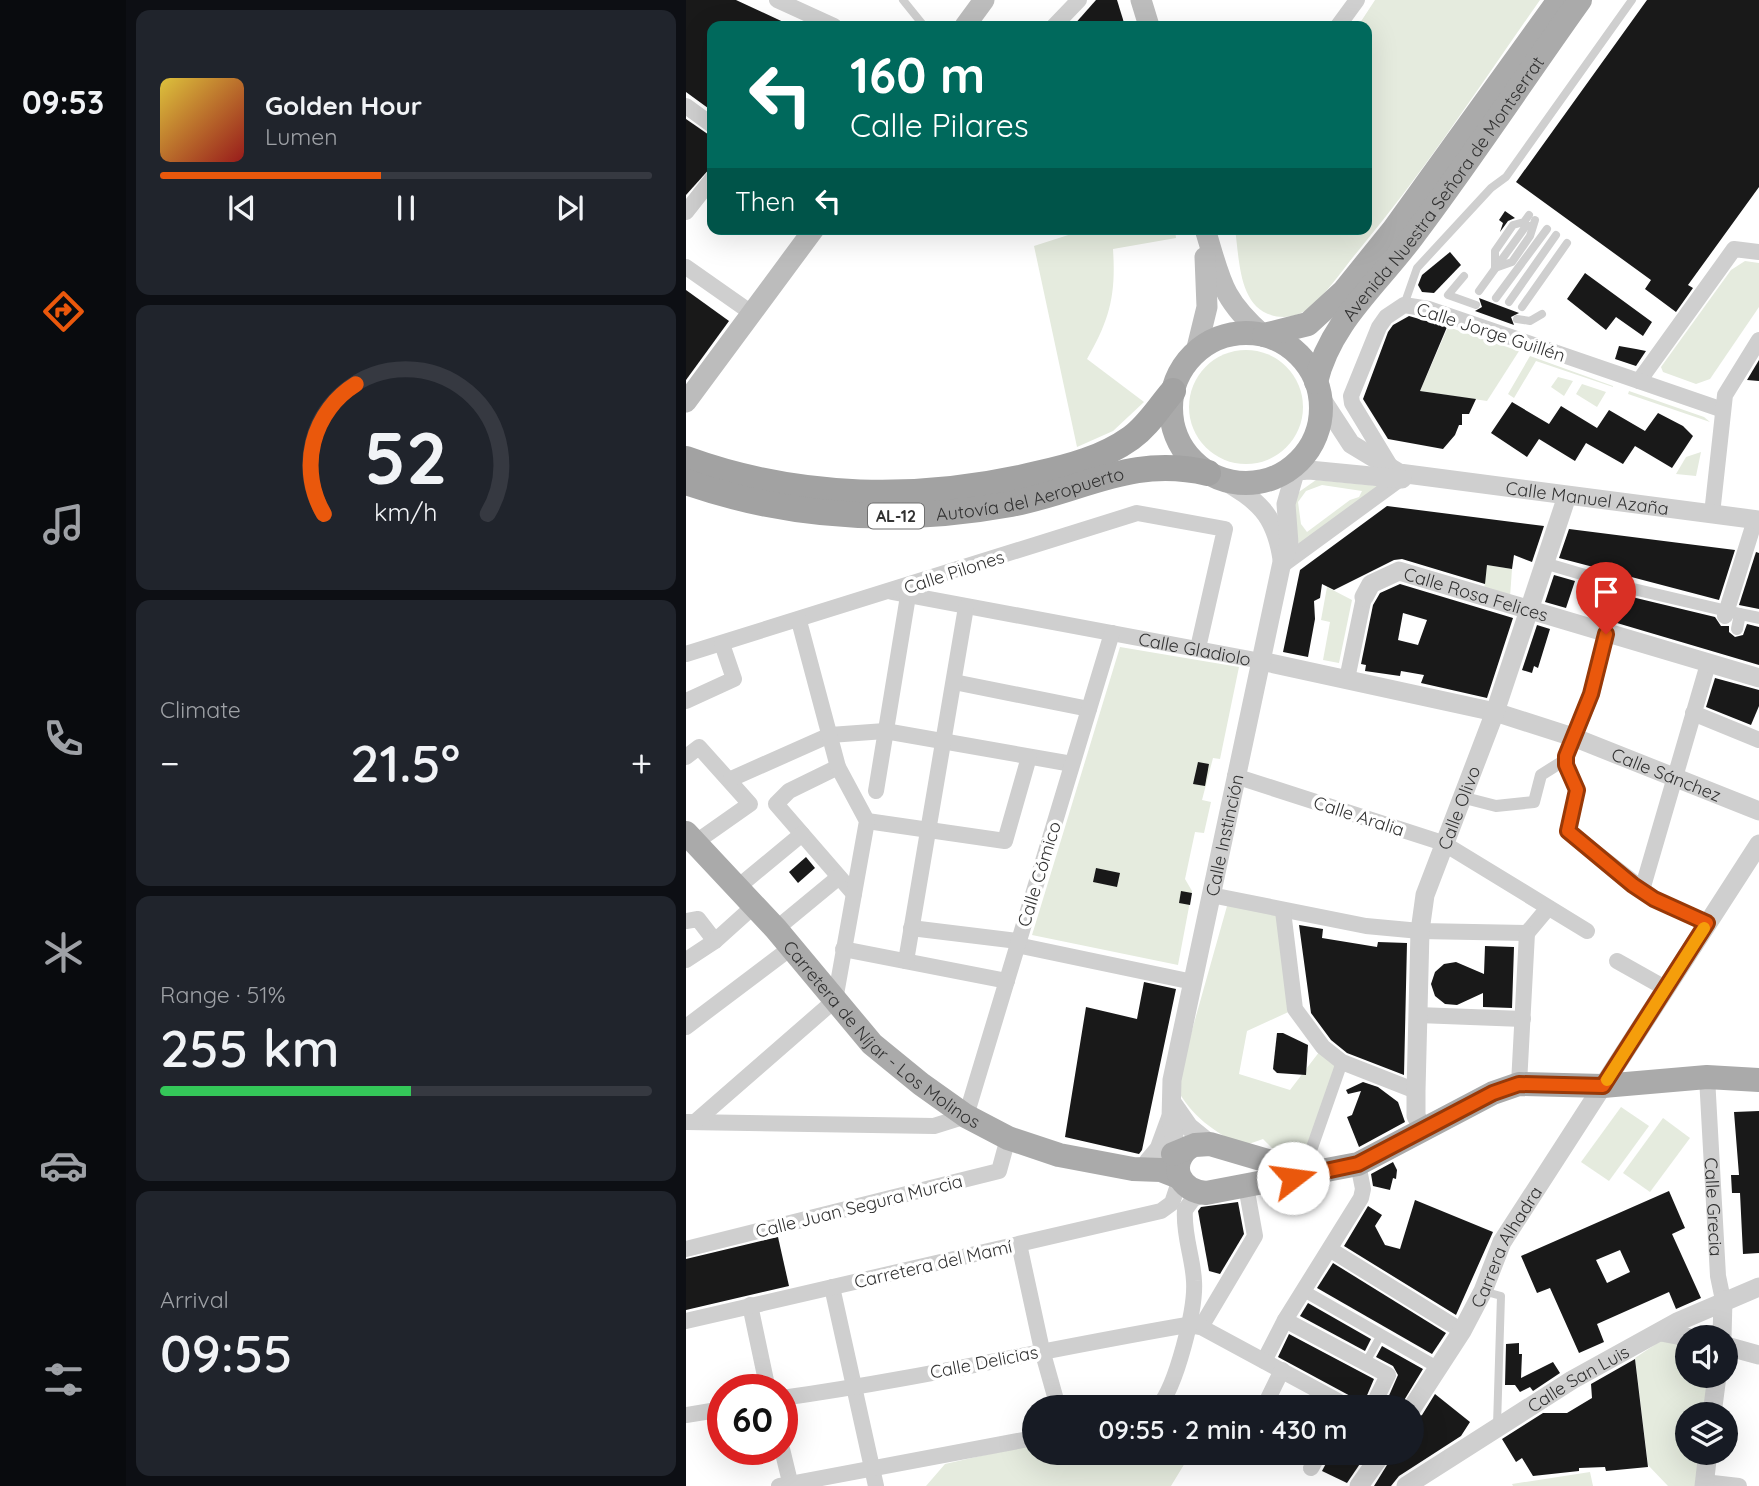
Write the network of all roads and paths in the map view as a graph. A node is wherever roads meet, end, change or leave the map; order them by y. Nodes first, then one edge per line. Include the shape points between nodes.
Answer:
1 (777, 0) edge
2 (903, 0) edge
3 (1079, 0) edge
4 (1141, 0) edge
5 (1357, 0) edge
6 (1559, 0) edge
7 (1580, 0) edge
8 (1632, 0) edge
9 (982, 1) edge
10 (823, 21) edge
11 (920, 21) edge
12 (968, 21) edge
13 (1059, 21) edge
14 (1147, 21) edge
15 (1342, 21) edge
16 (686, 106) edge
17 (707, 121) edge
18 (707, 185) edge
19 (686, 212) edge
20 (1547, 229) dead end
21 (810, 235) edge
22 (1206, 235) edge
23 (1208, 235) edge
24 (1556, 235) dead end
25 (1567, 243) dead end
26 (1759, 252) edge
27 (686, 267) edge
28 (1495, 268) junction
29 (1464, 276) dead end
30 (1479, 291) dead end
31 (1496, 298) dead end
32 (1508, 302) dead end
33 (1404, 305) junction
34 (1476, 305) dead end
35 (1522, 307) dead end
36 (753, 314) junction
37 (1542, 314) dead end
38 (1517, 319) dead end
39 (1263, 335) junction
40 (1759, 341) edge
41 (1195, 352) junction
42 (1639, 381) junction
43 (1319, 390) junction
44 (1172, 391) junction
45 (686, 402) edge
46 (1724, 403) junction
47 (686, 459) edge
48 (1293, 468) junction
49 (1214, 475) junction
50 (1397, 475) junction
51 (686, 482) edge
52 (1567, 496) junction
53 (1712, 514) junction
54 (1757, 520) edge
55 (1544, 563) junction
56 (1282, 564) junction
57 (891, 592) junction
58 (908, 596) junction
59 (1364, 597) joint
60 (966, 607) junction
61 (1529, 609) junction
62 (1731, 614) junction
63 (1759, 618) edge
64 (799, 621) junction
65 (1737, 629) dead end
66 (1112, 633) junction
67 (1606, 634) junction
68 (722, 644) junction
69 (1198, 649) junction
70 (686, 654) edge
71 (1261, 661) junction
72 (1708, 664) junction
73 (1759, 678) edge
74 (1347, 679) junction
75 (954, 682) junction
76 (686, 701) edge
77 (1088, 709) junction
78 (1495, 712) junction
79 (1693, 713) junction
80 (885, 731) junction
81 (830, 735) junction
82 (1573, 737) junction
83 (1759, 740) edge
84 (943, 741) junction
85 (686, 757) edge
86 (1029, 757) junction
87 (1565, 760) junction
88 (1072, 764) junction
89 (838, 767) junction
90 (1234, 776) junction
91 (1674, 778) junction
92 (731, 779) junction
93 (876, 791) dead end
94 (1461, 797) junction
95 (1759, 811) edge
96 (867, 821) junction
97 (926, 830) junction
98 (802, 834) junction
99 (693, 842) edge
100 (1443, 843) junction
101 (1759, 844) edge
102 (839, 877) junction
103 (738, 887) junction
104 (1642, 890) junction
105 (854, 894) junction
106 (1211, 895) junction
107 (755, 905) junction
108 (1548, 908) junction
109 (1283, 911) junction
110 (686, 920) edge
111 (1707, 923) junction
112 (911, 928) junction
113 (1420, 931) junction
114 (1587, 931) dead end
115 (1527, 933) junction
116 (784, 938) junction
117 (715, 941) junction
118 (1018, 943) junction
119 (843, 948) junction
120 (686, 960) edge
121 (906, 961) junction
122 (1617, 961) dead end
123 (1007, 981) junction
124 (1193, 982) junction
125 (1665, 988) junction
126 (835, 1000) junction
127 (1418, 1016) junction
128 (1522, 1019) junction
129 (686, 1027) edge
130 (1342, 1062) junction
131 (1707, 1077) junction
132 (1759, 1080) edge
133 (1519, 1084) junction
134 (1603, 1086) junction
135 (1416, 1091) junction
136 (1172, 1109) junction
137 (966, 1116) junction
138 (690, 1122) edge
139 (1424, 1130) junction
140 (1008, 1138) junction
141 (1148, 1162) junction
142 (1188, 1163) junction
143 (1358, 1164) junction
144 (1121, 1166) junction
145 (1307, 1173) junction
146 (1246, 1186) junction
147 (1212, 1192) junction
148 (1185, 1222) junction
149 (1020, 1244) junction
150 (686, 1249) edge
151 (1331, 1251) junction
152 (832, 1287) junction
153 (1759, 1287) edge
154 (1304, 1291) junction
155 (1483, 1291) junction
156 (1723, 1300) junction
157 (750, 1305) junction
158 (1286, 1320) junction
159 (686, 1321) edge
160 (1722, 1325) edge
161 (1194, 1326) junction
162 (1462, 1331) junction
163 (1661, 1332) junction
164 (1675, 1335) edge
165 (1383, 1336) junction
166 (1738, 1349) edge
167 (1042, 1350) junction
168 (1759, 1355) edge
169 (1264, 1362) junction
170 (1366, 1362) junction
171 (1437, 1367) junction
172 (1282, 1370) junction
173 (765, 1374) edge
174 (854, 1388) junction
175 (1055, 1395) edge
176 (1165, 1395) edge
177 (1270, 1395) edge
178 (1325, 1395) edge
179 (1378, 1395) edge
180 (1420, 1395) edge
181 (798, 1396) edge
182 (707, 1412) edge
183 (686, 1415) edge
184 (1497, 1428) junction
185 (1022, 1440) edge
186 (784, 1465) edge
187 (1313, 1465) edge
188 (1374, 1465) edge
189 (1706, 1465) edge
190 (872, 1467) junction
191 (1311, 1468) dead end
192 (1704, 1484) edge
193 (787, 1485) edge
194 (876, 1486) edge
195 (1360, 1486) edge
196 (1406, 1486) edge
197 (1739, 1486) edge

1 - 10 street
2 - 11 lane
3 - 13 street
4 - 14 main road
5 - 15 street
6 - 39 main road, Avenida Nuestra Señora de Montserrat via 1353,280 1308,324
7 - 43 main road, Avenida Nuestra Señora de Montserrat via 1412,238 1339,327 1324,353
8 - 33 lane via 1506,177 1417,268
9 - 12 main road
16 - 17 street
18 - 19 street
20 - 31 lane
21 - 36 main road
22 - 41 main road via 1207,307
23 - 39 main road via 1228,299
24 - 32 lane
25 - 35 lane
26 - 42 street via 1734,249
27 - 36 street
28 - 28 lane via 1512,262 1530,237 1529,222 1513,225 1495,251
28 - 30 lane
29 - 34 lane via 1448,295
33 - 42 street, Calle Jorge Guillén via 1429,309
33 - 50 street, Calle Jorge Guillén via 1379,327 1351,396
36 - 45 main road
37 - 38 lane via 1530,321
39 - 41 main road via 1231,334
39 - 43 main road via 1296,352
40 - 46 street
41 - 44 main road
42 - 46 street, Calle Jorge Guillén
43 - 48 main road via 1316,435
43 - 50 street, Calle Manuel Azaña via 1351,444
44 - 47 highway, Autovía del Aeropuerto / AL-12 via 1141,430 1101,454 1029,476 941,491 870,493 786,486
44 - 49 main road via 1171,418 1177,438 1187,455
46 - 53 street
48 - 49 main road via 1251,483
48 - 50 street, Calle Manuel Azaña
48 - 56 street, Calle Instinción via 1286,504 1289,543
49 - 51 highway, Autovía del Aeropuerto / AL-12 via 1142,467 1011,504 887,516 821,514 760,505
49 - 56 street, Calle Instinción via 1265,510
50 - 52 street, Calle Manuel Azaña
50 - 56 street
52 - 53 street, Calle Manuel Azaña
52 - 55 street, Calle Olivo
53 - 54 street, Calle Manuel Azaña
54 - 62 street, Calle Manuel Azaña
55 - 61 street, Calle Olivo
55 - 62 street
56 - 71 street, Calle Instinción
57 - 58 street, Calle Gladiolo
57 - 64 street, Calle Pilones
57 - 69 street, Calle Pilones via 1137,513 1225,529
58 - 60 street, Calle Gladiolo
58 - 80 street
59 - 61 street, Calle Rosa Felices via 1371,584 1399,571
59 - 74 street, Calle Rosa Felices
60 - 66 street, Calle Gladiolo
60 - 75 street
61 - 67 street, Calle Rosa Felices
61 - 78 street, Calle Olivo
62 - 63 street
62 - 65 street
64 - 68 street, Calle Pilones
64 - 81 street
66 - 69 street, Calle Gladiolo
66 - 77 street, Calle Cómico
67 - 72 street, Calle Rosa Felices
67 - 82 street via 1591,694
68 - 70 street, Calle Pilones
68 - 76 street via 734,680
69 - 71 street, Calle Gladiolo
71 - 74 street, Calle Gladiolo
71 - 90 street, Calle Instinción
72 - 73 street, Calle Rosa Felices
72 - 79 street
74 - 78 street, Calle Gladiolo
75 - 77 street
75 - 84 street
77 - 88 street, Calle Cómico
78 - 82 street, Calle Sánchez
78 - 94 street, Calle Olivo
79 - 83 street
79 - 91 street
80 - 81 street
80 - 84 street
80 - 93 street
81 - 89 street
81 - 92 street
82 - 87 street
82 - 91 street, Calle Sánchez
84 - 86 street
84 - 97 street
85 - 92 street via 699,747
86 - 88 street
86 - 97 street via 1005,841
87 - 94 street via 1541,775 1534,802 1496,806
87 - 104 street via 1577,790 1568,831
88 - 118 street, Calle Cómico
89 - 96 street
89 - 98 street via 789,790 776,804
90 - 100 street, Calle Aralia
90 - 106 street, Calle Instinción
91 - 95 street, Calle Sánchez
91 - 104 street
92 - 99 street via 750,804
94 - 100 street, Calle Olivo
96 - 97 street
96 - 105 street
97 - 112 street
98 - 102 street
98 - 103 street
99 - 103 main road, Carretera de Níjar - Los Molinos
100 - 108 street, Calle Aralia
100 - 113 street, Calle Olivo via 1425,895
101 - 111 street, Carrera Alhadra
102 - 105 street
102 - 116 street
103 - 107 main road, Carretera de Níjar - Los Molinos
104 - 111 street
105 - 119 street
106 - 109 street
106 - 124 street, Calle Instinción
107 - 116 main road, Carretera de Níjar - Los Molinos
107 - 117 street
108 - 114 street, Calle Aralia
108 - 115 street
109 - 113 street
109 - 130 street via 1295,1009 1323,1047
110 - 117 street via 698,919
111 - 125 street, Carrera Alhadra
112 - 118 street
112 - 121 street
113 - 115 street
113 - 127 street, Calle Olivo
115 - 128 street
116 - 126 main road, Carretera de Níjar - Los Molinos
116 - 129 street
117 - 120 street
118 - 123 street, Calle Cómico
118 - 124 street
119 - 121 street
119 - 126 street
121 - 123 street
122 - 125 street
123 - 137 street, Calle Cómico
124 - 136 street, Calle Instinción via 1172,1080
125 - 134 street, Carrera Alhadra
126 - 137 main road, Carretera de Níjar - Los Molinos via 872,1044
126 - 138 street
127 - 128 street
127 - 135 street, Calle Olivo
128 - 133 street
130 - 135 street
130 - 145 street
131 - 132 main road
131 - 134 main road
131 - 156 street, Calle Grecia
133 - 134 main road
133 - 139 main road
134 - 155 street, Carrera Alhadra via 1502,1242
135 - 139 street, Calle Olivo via 1416,1116
136 - 141 street, Calle Instinción via 1159,1149
136 - 142 street, Calle Instinción
136 - 142 street via 1189,1127
137 - 138 street via 934,1126
137 - 140 main road, Carretera de Níjar - Los Molinos
139 - 143 main road
140 - 144 main road, Carretera de Níjar - Los Molinos via 1059,1155
140 - 150 street, Calle Juan Segura Murcia via 999,1171
141 - 142 main road, Carretera de Níjar - Los Molinos
141 - 144 main road, Carretera de Níjar - Los Molinos
142 - 144 main road, Carretera de Níjar - Los Molinos via 1166,1171
142 - 145 main road
142 - 147 main road, Carretera de Níjar - Los Molinos via 1191,1190
142 - 147 main road via 1226,1154 1229,1174
142 - 148 street via 1176,1211
142 - 149 street, Carretera del Mamí via 1161,1211
143 - 145 main road
143 - 151 street via 1361,1198
145 - 146 main road
146 - 147 main road
146 - 161 street via 1255,1236
147 - 148 street via 1190,1202
148 - 161 street via 1194,1283
149 - 152 street, Carretera del Mamí
149 - 167 street
151 - 154 street
151 - 162 street
152 - 157 street, Carretera del Mamí
152 - 174 street
153 - 156 street, Calle San Luis
154 - 158 street
154 - 165 street
155 - 162 street, Carrera Alhadra
155 - 184 lane via 1501,1296
156 - 160 street, Calle Grecia
156 - 163 street, Calle San Luis
157 - 159 street, Carretera del Mamí
157 - 173 street
158 - 169 street
158 - 170 street
161 - 167 street, Calle Delicias
161 - 169 street
161 - 176 street
162 - 171 street, Carrera Alhadra
163 - 164 street
163 - 184 street, Calle San Luis via 1572,1380
165 - 170 lane
165 - 171 street
166 - 168 street
167 - 174 street, Calle Delicias
167 - 175 street
169 - 172 street
170 - 179 street via 1388,1375
171 - 180 street, Carrera Alhadra
172 - 177 street
172 - 178 street
174 - 181 street, Calle Delicias
174 - 190 street
182 - 183 street
184 - 196 street, Calle San Luis
185 - 190 street
186 - 193 street
187 - 191 street
188 - 195 street
189 - 192 street
190 - 193 street
190 - 194 street
192 - 197 street

